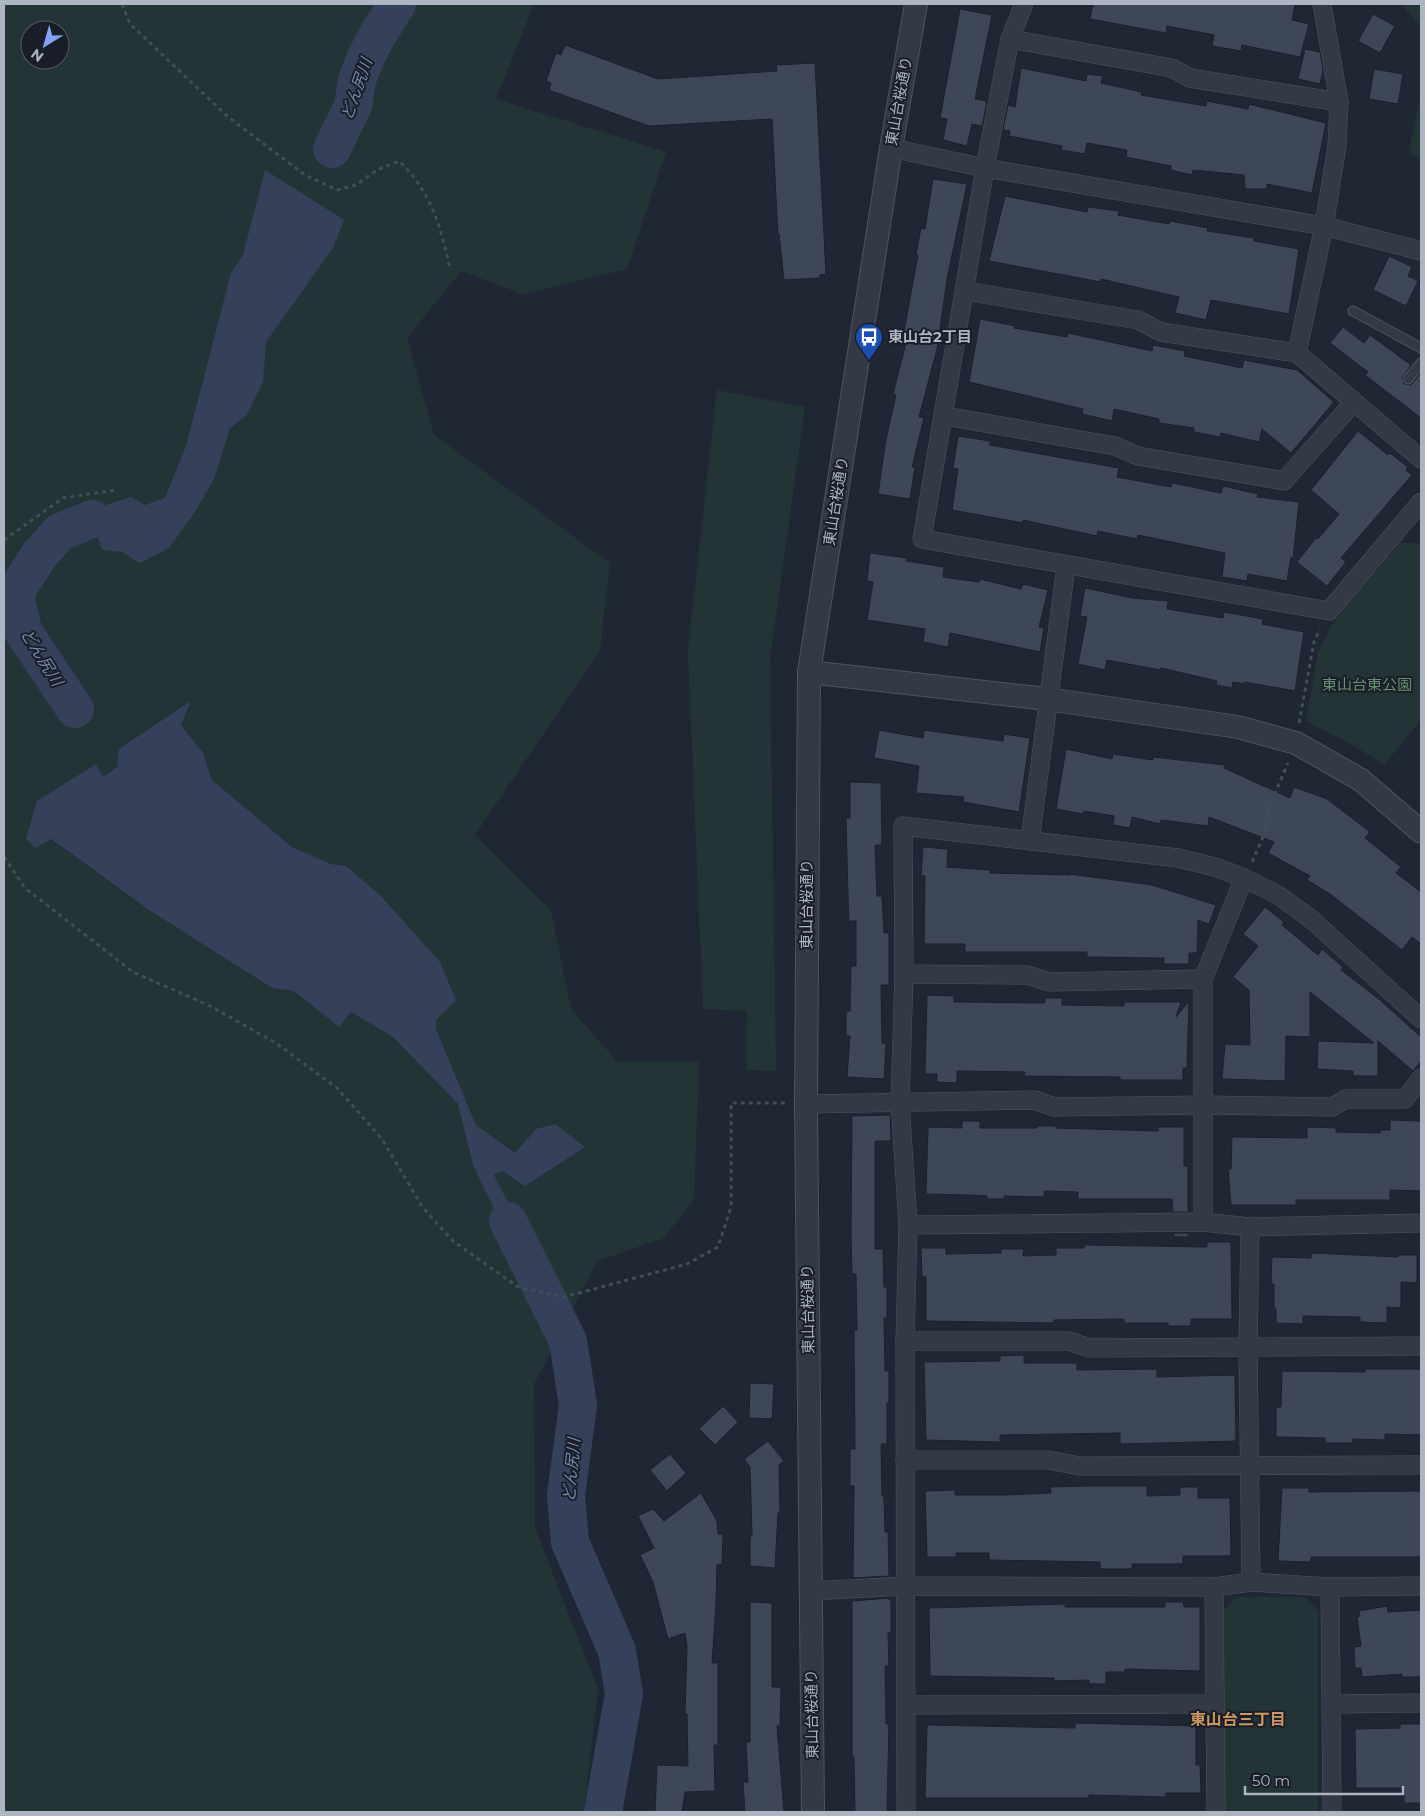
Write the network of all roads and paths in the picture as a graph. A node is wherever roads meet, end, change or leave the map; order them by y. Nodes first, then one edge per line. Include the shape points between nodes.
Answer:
1 (122, 4) edge
2 (916, 4) edge
3 (1024, 4) edge
4 (1322, 4) edge
5 (1010, 39) junction
6 (1340, 102) junction
7 (891, 148) junction
8 (985, 168) junction
9 (1324, 226) junction
10 (1421, 251) edge
11 (450, 268) dead end
12 (965, 291) junction
13 (1353, 311) dead end
14 (1421, 348) edge
15 (1297, 353) junction
16 (1421, 363) edge
17 (1408, 379) dead end
18 (1353, 403) junction
19 (945, 416) junction
20 (1421, 459) edge
21 (116, 490) dead end
22 (1421, 502) edge
23 (4, 540) edge
24 (1066, 566) junction
25 (1329, 611) junction
26 (809, 672) junction
27 (1047, 699) junction
28 (1299, 723) dead end
29 (1288, 763) dead end
30 (1421, 832) edge
31 (1030, 841) junction
32 (4, 857) edge
33 (1244, 878) junction
34 (904, 974) junction
35 (1203, 979) junction
36 (1421, 1019) edge
37 (1421, 1078) edge
38 (900, 1102) junction
39 (806, 1104) junction
40 (1203, 1105) junction
41 (1202, 1222) junction
42 (1421, 1224) edge
43 (908, 1225) junction
44 (1250, 1227) junction
45 (905, 1341) junction
46 (1421, 1346) edge
47 (1248, 1348) junction
48 (905, 1460) junction
49 (1250, 1464) junction
50 (1421, 1465) edge
51 (1251, 1582) junction
52 (905, 1586) junction
53 (1214, 1586) junction
54 (1421, 1586) edge
55 (1330, 1587) junction
56 (811, 1591) junction
57 (1421, 1703) edge
58 (1215, 1704) junction
59 (1331, 1704) junction
60 (906, 1705) junction
61 (813, 1812) edge
62 (906, 1812) edge
63 (1216, 1812) edge
64 (1332, 1812) edge

1 - 11 path via 130,24 227,116 305,175 337,190 356,185 377,170 399,161 414,176 432,205
2 - 7 street, 東山台桜通り
3 - 5 street
4 - 6 street
5 - 6 street via 1172,68 1190,78
5 - 8 street
6 - 9 street via 1337,146
7 - 8 street
7 - 26 street, 東山台桜通り
8 - 9 street
8 - 12 street
9 - 10 street
9 - 15 street
12 - 15 street via 1138,320 1161,332
12 - 19 street
13 - 14 lane
15 - 18 street
16 - 17 lane
18 - 19 street via 1284,481 1138,456 1115,446
18 - 20 street
19 - 24 street via 922,540
21 - 23 path via 63,498
22 - 25 street
24 - 25 street
24 - 27 street
25 - 28 path via 1314,642
26 - 27 street
26 - 39 street, 東山台桜通り
27 - 30 street via 1238,728 1296,743 1361,780
27 - 31 street
29 - 33 path via 1267,812 1267,828
31 - 33 street via 1178,858
31 - 34 street via 903,826
32 - 39 path via 25,888 133,972 210,1006 276,1043 337,1088 382,1139 423,1208 452,1241 518,1287 564,1297 687,1264 718,1247 731,1207 731,1102
33 - 35 street
33 - 36 street via 1278,895 1311,919
34 - 35 street via 1028,975 1050,982
34 - 38 street
35 - 40 street
37 - 40 street via 1405,1099 1346,1099 1332,1107
38 - 39 street
38 - 40 street via 1035,1100 1054,1107
38 - 43 street
39 - 56 street, 東山台桜通り
40 - 41 street
41 - 43 street
41 - 44 street
42 - 44 street
43 - 45 street
44 - 47 street
45 - 47 street via 1069,1341 1089,1348
45 - 48 street
46 - 47 street
47 - 49 street
48 - 49 street via 1048,1460 1080,1466
48 - 52 street
49 - 50 street
49 - 51 street
51 - 53 street
51 - 55 street
52 - 53 street
52 - 56 street
52 - 60 street
53 - 58 street
54 - 55 street
55 - 59 street
56 - 61 street, 東山台桜通り
57 - 59 street
58 - 60 street
58 - 63 street
59 - 64 street
60 - 62 street

